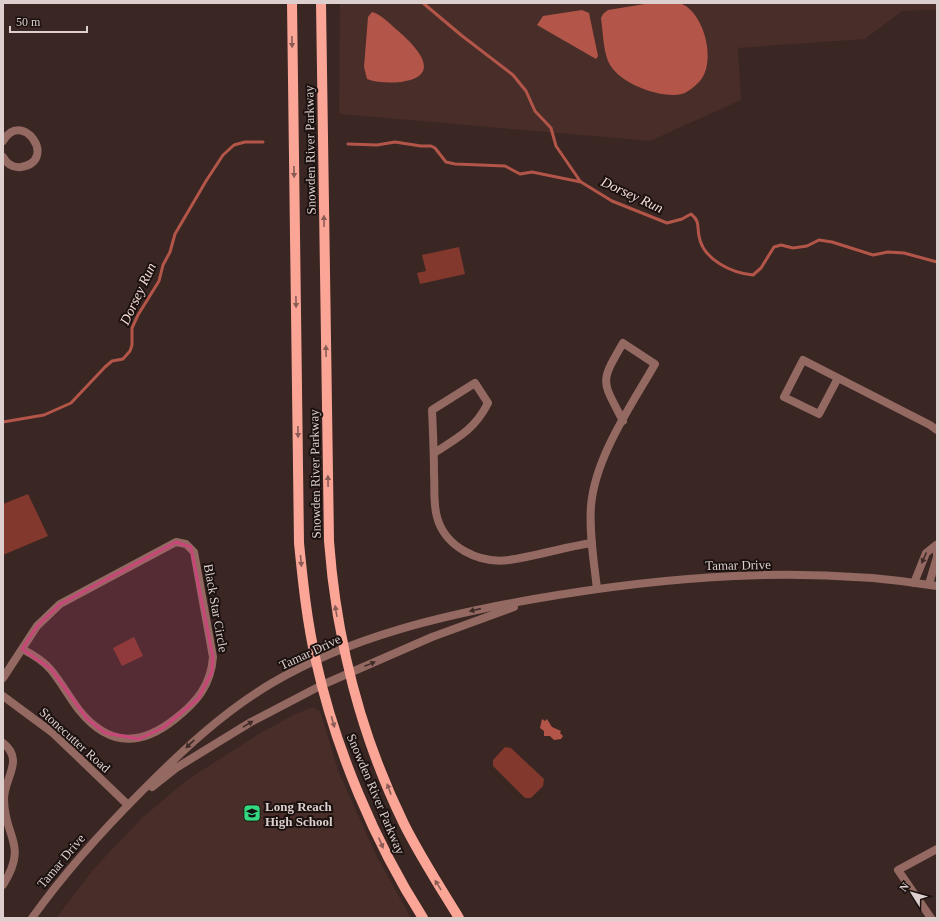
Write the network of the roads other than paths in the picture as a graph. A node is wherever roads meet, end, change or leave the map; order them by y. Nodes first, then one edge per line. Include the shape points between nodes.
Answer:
1 (292, 3) edge
2 (321, 3) edge
3 (3, 141) edge
4 (3, 157) edge
5 (838, 378) junction
6 (623, 421) junction
7 (937, 430) edge
8 (434, 453) junction
9 (592, 543) junction
10 (936, 544) edge
11 (937, 556) edge
12 (914, 583) junction
13 (933, 585) edge
14 (597, 589) junction
15 (541, 598) junction
16 (22, 649) junction
17 (343, 649) junction
18 (315, 660) junction
19 (349, 672) junction
20 (3, 678) edge
21 (322, 685) junction
22 (3, 696) edge
23 (3, 743) edge
24 (128, 805) junction
25 (937, 849) edge
26 (3, 885) edge
27 (32, 918) edge
28 (424, 918) edge
29 (459, 918) edge
30 (931, 918) edge

1 -> 18 main road, Snowden River Parkway via 299,544
17 -> 2 main road, Snowden River Parkway via 332,585 328,541
3 - 4 street via 17,131 27,133 37,144 37,152 34,160 19,168 12,166
5 - 5 street via 803,360 784,397 819,414
5 - 7 street
6 - 6 street via 655,364 623,343 607,370 605,379 606,388
6 - 9 street via 604,458 594,489 591,505
8 - 8 street via 432,410 475,383 488,403 483,414 466,433
8 - 9 street via 437,518 447,536 456,546 469,554 492,561 508,560
9 - 14 street
10 - 11 street
10 -> 12 street via 926,552
11 - 13 street
12 - 13 street, Tamar Drive
12 - 14 street, Tamar Drive via 841,577 746,576 687,579
14 - 15 street, Tamar Drive
15 -> 17 street, Tamar Drive via 429,620
19 -> 15 street, Tamar Drive via 484,617
16 - 16 street, Black Star Circle via 37,626 60,604 176,542 186,544 194,552 213,657 212,672 198,699 163,728 139,739 116,737 96,728 78,709 51,669 43,661
16 - 20 street, Black Star Circle
17 - 18 street, Tamar Drive
17 - 19 main road, Snowden River Parkway
18 - 21 main road, Snowden River Parkway
18 -> 24 street, Tamar Drive via 274,682 205,731
19 - 21 street, Tamar Drive
29 -> 19 main road, Snowden River Parkway via 392,798
24 -> 21 street, Tamar Drive via 176,768 251,722
21 -> 28 main road, Snowden River Parkway via 337,734 382,846
22 - 24 street, Stonecutter Road via 53,733
23 - 26 street via 14,756 4,801 16,851 13,868
24 - 27 street, Tamar Drive via 76,860
25 - 30 street via 898,870

